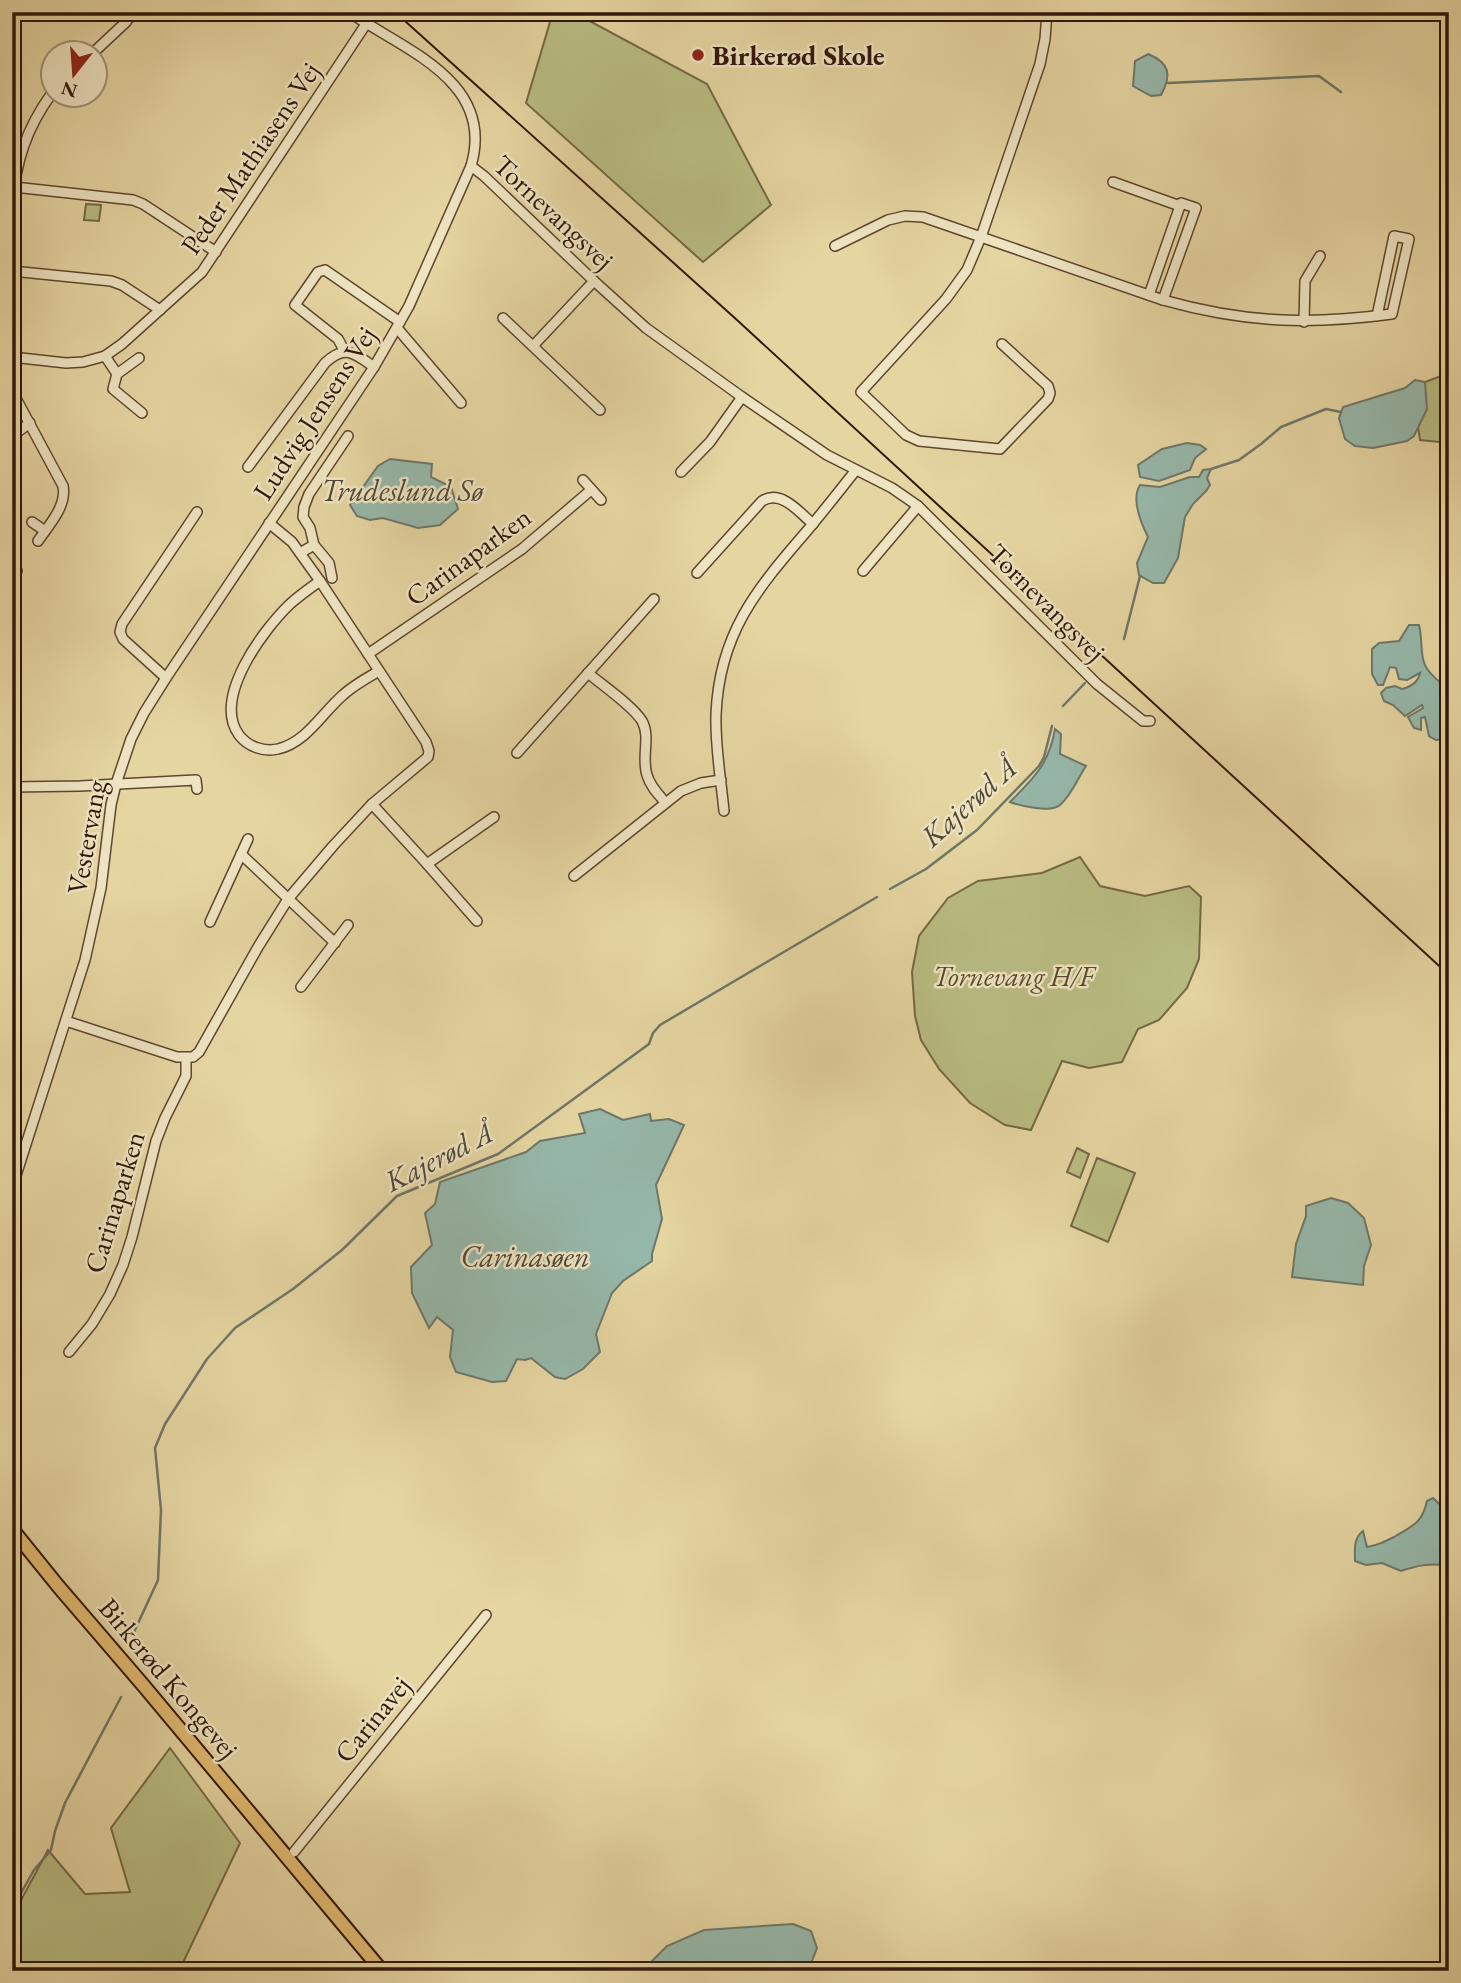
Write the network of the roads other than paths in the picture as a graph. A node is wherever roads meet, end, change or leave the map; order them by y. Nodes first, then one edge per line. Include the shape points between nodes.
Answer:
1 (133, 12) edge
2 (349, 12) edge
3 (1047, 12) edge
4 (366, 24) junction
5 (108, 39) edge
6 (42, 108) edge
7 (12, 144) edge
8 (22, 147) junction
9 (471, 166) junction
10 (1113, 182) dead end
11 (14, 187) junction
12 (12, 205) edge
13 (1180, 206) junction
14 (981, 237) junction
15 (835, 246) dead end
16 (216, 252) junction
17 (1320, 256) dead end
18 (12, 271) edge
19 (594, 281) junction
20 (1149, 295) junction
21 (1163, 300) junction
22 (160, 310) junction
23 (1377, 316) junction
24 (503, 318) dead end
25 (1304, 322) junction
26 (398, 325) junction
27 (1002, 344) dead end
28 (533, 346) junction
29 (345, 352) junction
30 (105, 355) junction
31 (12, 357) edge
32 (139, 358) dead end
33 (374, 367) junction
34 (117, 374) junction
35 (12, 391) edge
36 (742, 397) junction
37 (461, 403) dead end
38 (600, 410) dead end
39 (142, 413) dead end
40 (30, 423) junction
41 (12, 436) edge
42 (348, 436) dead end
43 (248, 467) dead end
44 (856, 470) junction
45 (681, 472) dead end
46 (583, 480) dead end
47 (591, 490) junction
48 (601, 500) dead end
49 (918, 506) junction
50 (197, 512) dead end
51 (32, 522) dead end
52 (269, 523) junction
53 (813, 524) junction
54 (45, 531) junction
55 (38, 541) dead end
56 (314, 545) junction
57 (300, 553) junction
58 (863, 571) dead end
59 (697, 573) dead end
60 (332, 578) dead end
61 (320, 581) junction
62 (654, 599) dead end
63 (368, 654) junction
64 (379, 671) junction
65 (588, 673) junction
66 (166, 678) junction
67 (1150, 721) dead end
68 (517, 753) dead end
69 (721, 780) junction
70 (116, 785) junction
71 (12, 788) edge
72 (197, 789) dead end
73 (665, 802) junction
74 (372, 804) junction
75 (724, 811) dead end
76 (494, 817) dead end
77 (248, 839) dead end
78 (241, 854) junction
79 (427, 864) junction
80 (574, 876) dead end
81 (288, 899) junction
82 (477, 920) dead end
83 (210, 922) dead end
84 (348, 925) dead end
85 (335, 943) junction
86 (301, 987) dead end
87 (66, 1021) junction
88 (186, 1058) junction
89 (12, 1188) edge
90 (69, 1352) dead end
91 (13, 1532) edge
92 (486, 1615) dead end
93 (291, 1855) junction
94 (382, 1971) edge

1 - 5 street
2 - 4 street, Tornevangsvej
3 - 14 street via 1040,64
4 - 9 street, Tornevangsvej via 417,53 465,99 475,132
4 - 16 street, Peder Mathiasens Vej
6 - 8 street
7 - 8 street
8 - 11 street
9 - 19 street, Tornevangsvej
9 - 26 street, Ludvig Jensens Vej
10 - 13 street
11 - 12 street
11 - 16 street via 134,200
13 - 20 street
13 - 21 street via 1196,208
14 - 15 street via 923,217 905,216
14 - 20 street
14 - 27 street via 967,270 946,299 861,392 906,435 919,441 1000,449 1050,393
16 - 22 street, Peder Mathiasens Vej via 202,272
17 - 25 street via 1305,281
18 - 22 street via 111,281
19 - 28 street
19 - 36 street, Tornevangsvej via 646,328
20 - 21 street
21 - 25 street via 1227,316
22 - 30 street, Peder Mathiasens Vej
23 - 23 street via 1392,314 1409,239 1394,236
23 - 25 street
24 - 28 street
26 - 29 street, Ludvig Jensens Vej via 325,270 318,272 295,305 338,339
26 - 33 street, Ludvig Jensens Vej
26 - 37 street, Ludvig Jensens Vej
28 - 38 street
29 - 33 street via 355,353
29 - 43 street via 335,353 325,363
30 - 31 street, Peder Mathiasens Vej via 66,363
30 - 34 street
32 - 34 street
33 - 52 street, Ludvig Jensens Vej
34 - 39 street via 113,389
35 - 40 street
36 - 44 street, Tornevangsvej
36 - 45 street via 710,442
40 - 41 street
40 - 54 street via 65,494
42 - 56 street via 304,507 303,517
44 - 49 street, Tornevangsvej
44 - 53 street
46 - 47 street
47 - 48 street
47 - 63 street, Carinaparken via 517,552
49 - 58 street
49 - 67 street, Tornevangsvej via 1097,684 1143,721
50 - 66 street via 120,632
51 - 54 street
52 - 57 street
52 - 66 street, Vestervang
53 - 59 street via 782,498 769,497
53 - 69 street via 746,608 724,660 716,714
54 - 55 street
56 - 57 street
56 - 60 street via 329,563
57 - 61 street
61 - 63 street
61 - 64 street via 284,611 245,663 231,701 232,722 240,736 250,746 265,750 292,743 344,694
62 - 65 street
63 - 64 street
64 - 74 street via 429,751 424,762
65 - 68 street
65 - 73 street via 643,723 647,777
66 - 70 street, Vestervang via 131,739
69 - 73 street via 690,786
69 - 75 street
70 - 71 street
70 - 72 street via 197,780
70 - 87 street, Vestervang via 101,888
73 - 80 street
74 - 79 street
74 - 81 street
76 - 79 street
77 - 78 street
78 - 81 street
78 - 83 street
79 - 82 street
81 - 85 street
81 - 88 street via 199,1052
84 - 85 street
85 - 86 street
87 - 88 street
87 - 89 street, Vestervang
88 - 90 street, Carinaparken via 186,1076 156,1142 123,1265 92,1324
91 - 93 main road, Birkerød Kongevej
92 - 93 street, Carinavej
93 - 94 main road, Birkerød Kongevej

